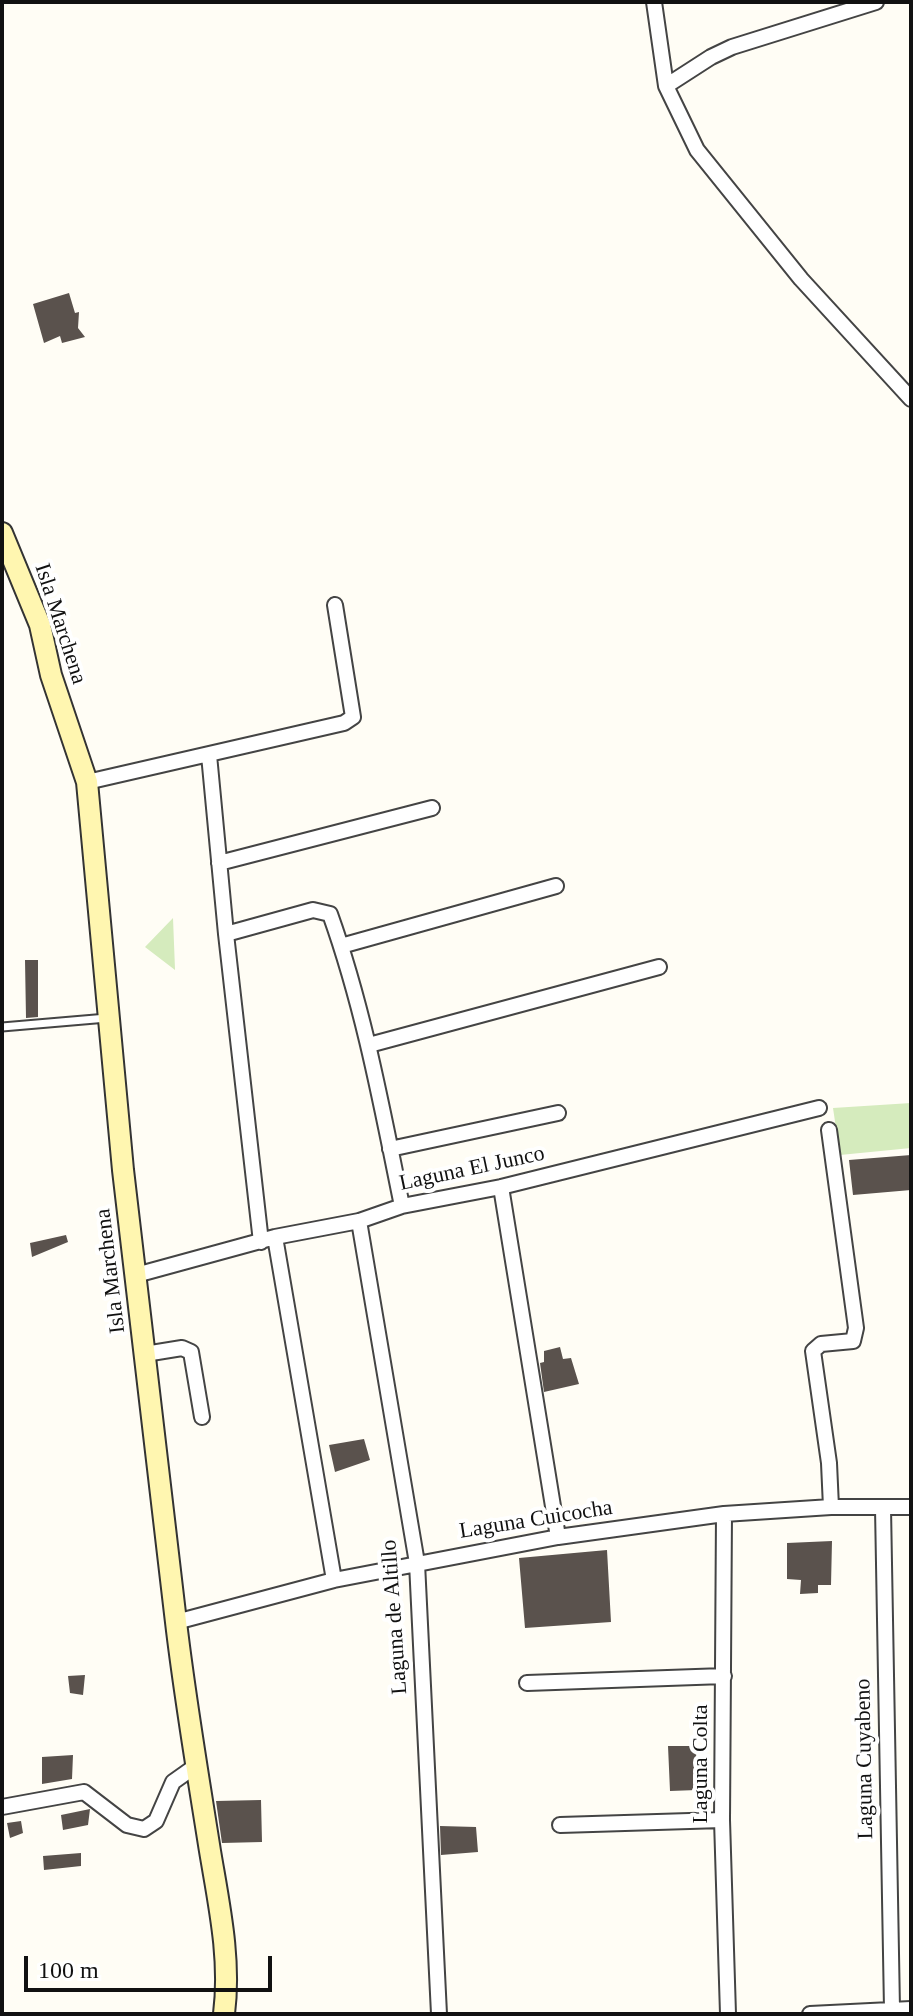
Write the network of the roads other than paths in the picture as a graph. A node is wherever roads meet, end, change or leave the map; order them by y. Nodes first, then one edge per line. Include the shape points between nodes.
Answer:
1 (654, 2) edge
2 (876, 2) edge
3 (666, 86) junction
4 (911, 399) edge
5 (2, 533) edge
6 (335, 605) dead end
7 (209, 755) junction
8 (87, 782) junction
9 (432, 808) dead end
10 (219, 863) junction
11 (556, 886) dead end
12 (226, 934) junction
13 (341, 946) junction
14 (659, 967) dead end
15 (109, 1018) junction
16 (2, 1027) edge
17 (369, 1045) junction
18 (819, 1108) dead end
19 (558, 1113) dead end
20 (829, 1130) dead end
21 (390, 1149) junction
22 (501, 1187) junction
23 (402, 1206) junction
24 (359, 1221) junction
25 (268, 1240) junction
26 (136, 1275) junction
27 (145, 1354) junction
28 (202, 1417) dead end
29 (831, 1507) junction
30 (911, 1507) edge
31 (883, 1508) junction
32 (724, 1514) junction
33 (558, 1537) junction
34 (417, 1563) junction
35 (334, 1580) junction
36 (176, 1622) junction
37 (724, 1676) junction
38 (527, 1683) dead end
39 (197, 1765) junction
40 (2, 1807) edge
41 (722, 1820) junction
42 (560, 1825) dead end
43 (892, 2009) junction
44 (911, 2009) edge
45 (873, 2012) edge
46 (224, 2014) edge
47 (439, 2014) edge
48 (728, 2014) edge
49 (810, 2014) edge

1 - 3 street
2 - 3 street via 732,47
3 - 4 street via 697,150 736,200
5 - 8 street, Isla Marchena via 40,625
6 - 7 street via 353,717
7 - 8 street
7 - 10 street
8 - 15 street, Isla Marchena
9 - 10 street
10 - 12 street
11 - 13 street
12 - 13 street via 313,910 330,914
12 - 25 street
13 - 17 street
14 - 17 street
15 - 16 lane
15 - 26 street, Isla Marchena
17 - 21 street
18 - 22 street, Laguna El Junco
19 - 21 street
20 - 29 street via 856,1328 853,1341 821,1344 813,1351
21 - 23 street
22 - 23 street, Laguna El Junco
22 - 33 street
23 - 24 street, Laguna El Junco
24 - 25 street, Laguna El Junco
24 - 34 street, Laguna de Altillo
25 - 26 street, Laguna El Junco
25 - 35 street
26 - 27 street, Isla Marchena
27 - 28 street via 182,1348 191,1352
27 - 36 street, Isla Marchena
29 - 31 street, Laguna Cuicocha
29 - 32 street, Laguna Cuicocha
30 - 31 street, Laguna Cuicocha
31 - 43 street, Laguna Cuyabeno
32 - 33 street, Laguna Cuicocha
32 - 37 street, Laguna Colta
33 - 34 street, Laguna Cuicocha
34 - 35 street, Laguna Cuicocha
34 - 47 street, Laguna de Altillo
35 - 36 street, Laguna Cuicocha
36 - 39 street, Isla Marchena
37 - 38 street
37 - 41 street, Laguna Colta
39 - 40 street via 177,1778 156,1821 144,1829 127,1825 84,1792
39 - 46 street, Isla Marchena via 225,1941
41 - 42 street
41 - 48 street, Laguna Colta
43 - 44 street
43 - 45 street
45 - 49 street

